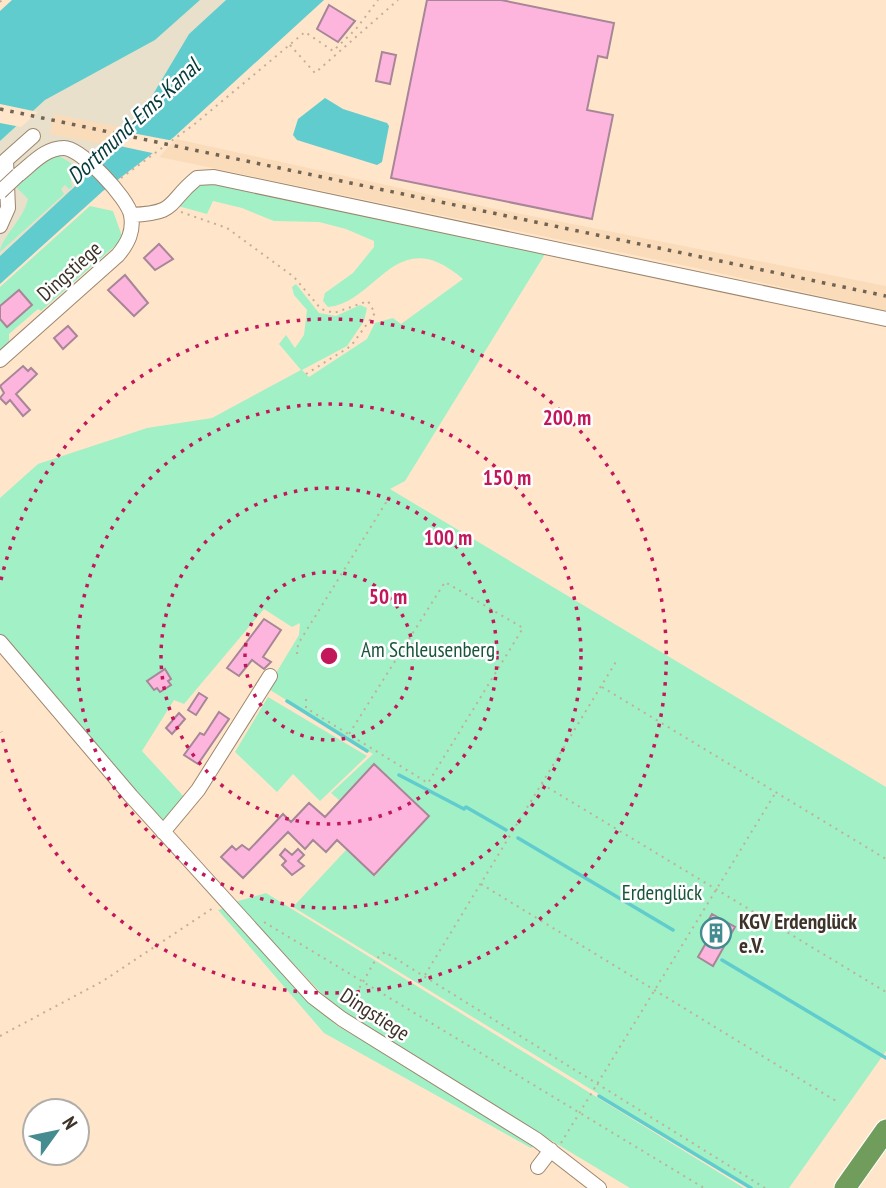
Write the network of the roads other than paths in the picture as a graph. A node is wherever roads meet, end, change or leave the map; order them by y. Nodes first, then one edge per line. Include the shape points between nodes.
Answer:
1 (33, 136) dead end
2 (0, 192) edge
3 (131, 215) junction
4 (0, 226) edge
5 (886, 319) edge
6 (0, 360) edge
7 (0, 642) edge
8 (270, 676) dead end
9 (163, 832) junction
10 (886, 1130) edge
11 (553, 1151) junction
12 (538, 1167) dead end
13 (597, 1187) edge
14 (845, 1188) edge

1 - 4 street via 6,160 8,208
2 - 3 street, bridge via 45,153 72,149 113,183
3 - 5 street via 170,209 197,178 214,177
3 - 6 street, Dingstiege via 129,239 118,255
7 - 9 street, Dingstiege
8 - 9 street via 198,790
9 - 11 street, Dingstiege via 313,997
10 - 14 highway
11 - 12 street
11 - 13 street, Dingstiege

